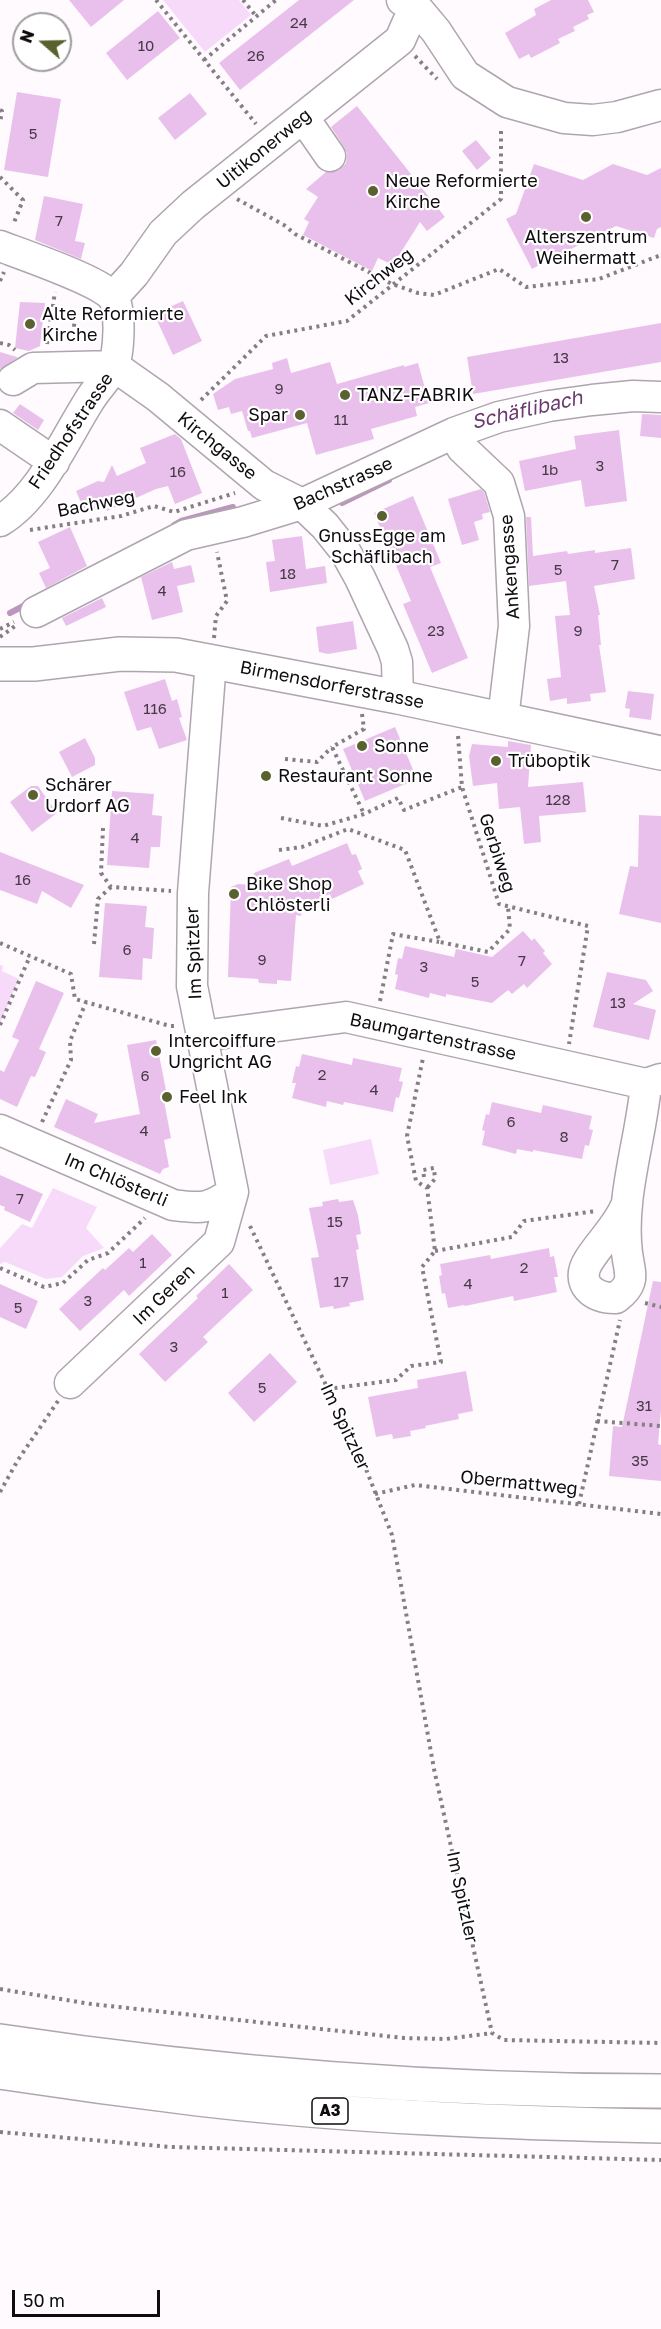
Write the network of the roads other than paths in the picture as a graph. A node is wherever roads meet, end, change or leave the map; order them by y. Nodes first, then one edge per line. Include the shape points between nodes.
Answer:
1 (418, 2) edge
2 (661, 105) edge
3 (303, 117) junction
4 (330, 156) dead end
5 (2, 246) edge
6 (113, 297) junction
7 (15, 366) road end
8 (114, 366) junction
9 (661, 397) edge
10 (0, 425) edge
11 (458, 440) junction
12 (54, 462) junction
13 (302, 504) junction
14 (9, 526) edge
15 (28, 618) road end
16 (212, 652) junction
17 (0, 663) edge
18 (398, 697) junction
19 (503, 719) junction
20 (661, 753) edge
21 (200, 1030) junction
22 (654, 1081) edge
23 (0, 1130) edge
24 (233, 1192) junction
25 (626, 1206) junction
26 (70, 1383) road end
27 (0, 2041) edge
28 (0, 2072) edge
29 (661, 2091) edge
30 (661, 2126) edge

1 - 2 street via 465,75 507,102 564,118 593,120
1 - 3 street, Uitikonerweg via 400,40
3 - 4 street
3 - 6 street, Uitikonerweg via 163,233
5 - 6 street via 99,286
6 - 8 street via 118,307
7 - 8 street
8 - 12 street, Friedhofstrasse
8 - 13 street, Kirchgasse via 264,485
9 - 11 street, Bachstrasse via 549,406 500,417
10 - 12 street
11 - 13 street, Bachstrasse
11 - 19 street, Ankengasse via 499,483 509,516 514,626
12 - 14 street, Friedhofstrasse
13 - 15 street, Bachstrasse via 186,535
13 - 18 street, Kirchgasse via 326,526 360,578 397,662
16 - 17 main road, Birmensdorferstrasse
16 - 18 main road, Birmensdorferstrasse
16 - 21 street, Im Spitzler via 193,892 192,986
18 - 19 main road, Birmensdorferstrasse
19 - 20 main road, Birmensdorferstrasse
21 - 22 street, Baumgartenstrasse via 346,1017 566,1066
21 - 24 street, Im Spitzler
22 - 25 street
23 - 24 street, Im Chlösterli via 173,1205 198,1209
24 - 26 street, Im Geren via 219,1242
25 - 25 street via 588,1261 585,1282 600,1298 616,1298 629,1286
27 - 29 main road, A3 via 213,2068 473,2086
28 - 30 main road, A3 via 200,2099 322,2110

